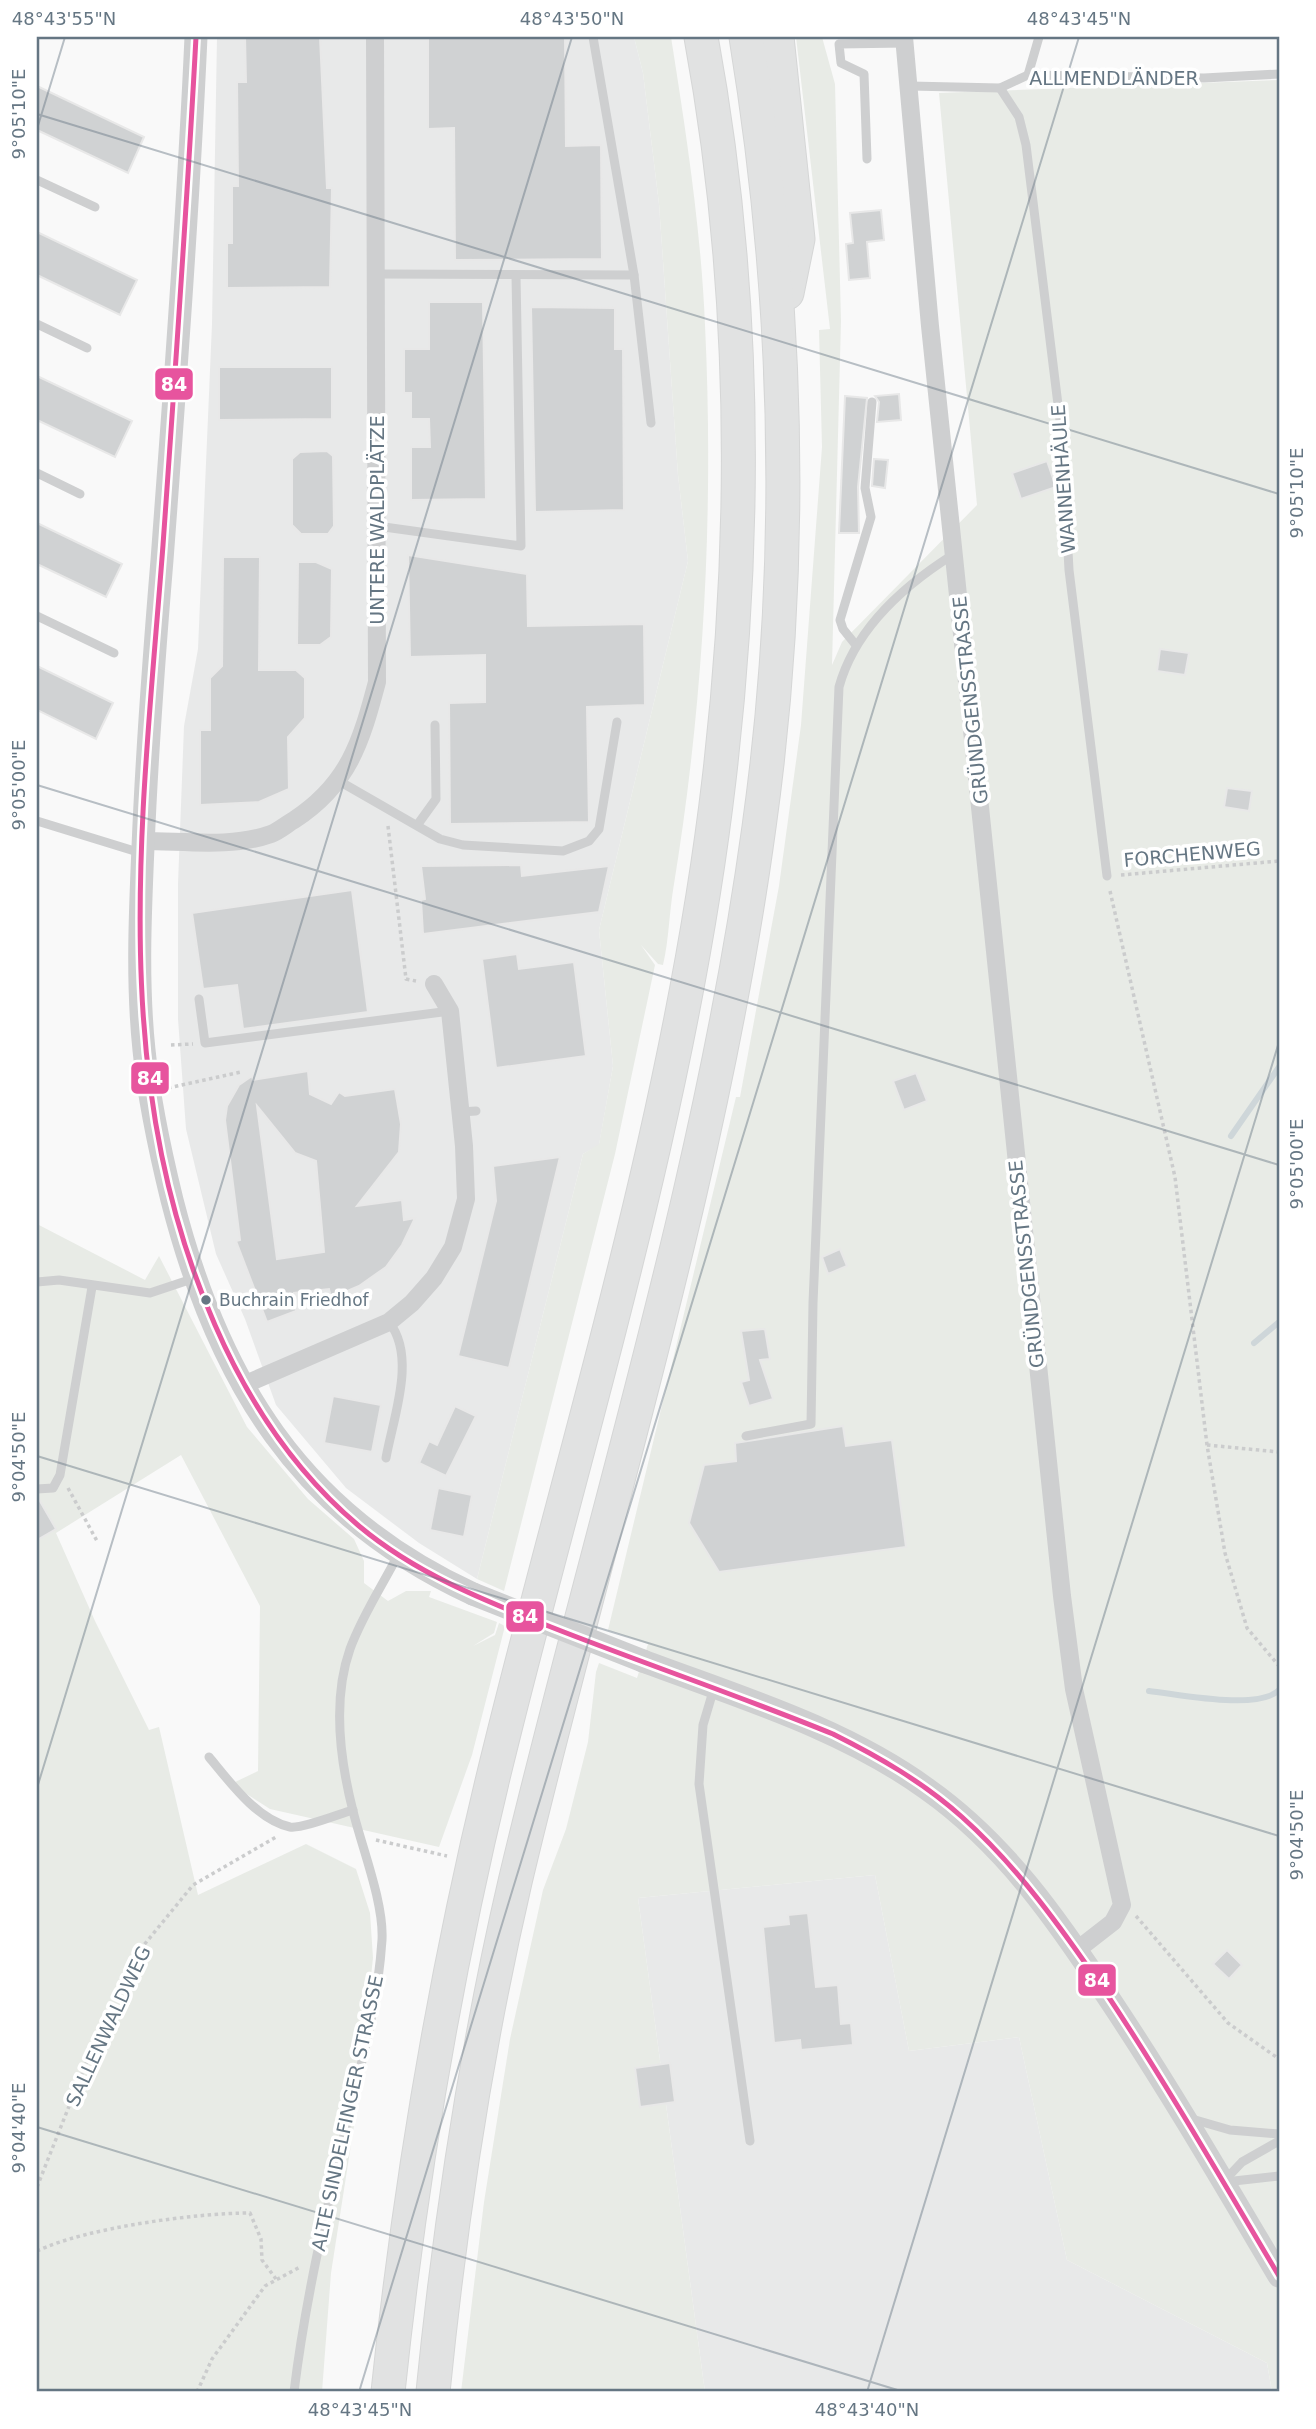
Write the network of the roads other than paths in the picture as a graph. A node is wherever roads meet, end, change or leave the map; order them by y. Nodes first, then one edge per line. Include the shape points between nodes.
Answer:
1 (196, 37) edge
2 (375, 37) edge
3 (593, 37) edge
4 (702, 37) edge
5 (746, 37) edge
6 (777, 37) edge
7 (1039, 37) edge
8 (904, 40) edge
9 (1279, 74) edge
10 (1028, 75) junction
11 (910, 86) junction
12 (1000, 88) junction
13 (867, 159) dead end
14 (37, 180) edge
15 (95, 207) dead end
16 (377, 275) junction
17 (634, 275) junction
18 (516, 276) junction
19 (37, 324) edge
20 (781, 326) junction
21 (87, 348) dead end
22 (872, 402) dead end
23 (651, 423) dead end
24 (37, 473) edge
25 (80, 494) dead end
26 (377, 526) junction
27 (955, 553) junction
28 (37, 616) edge
29 (855, 644) junction
30 (114, 653) dead end
31 (617, 722) dead end
32 (435, 724) dead end
33 (339, 781) junction
34 (37, 821) edge
35 (418, 824) junction
36 (143, 848) junction
37 (1107, 876) road end
38 (434, 984) dead end
39 (199, 999) dead end
40 (450, 1011) junction
41 (195, 1278) junction
42 (37, 1282) edge
43 (92, 1287) junction
44 (389, 1322) junction
45 (241, 1386) junction
46 (746, 1436) dead end
47 (386, 1458) dead end
48 (37, 1489) edge
49 (398, 1555) junction
50 (714, 1688) junction
51 (209, 1757) dead end
52 (353, 1810) junction
53 (1077, 1950) junction
54 (1184, 2117) junction
55 (1279, 2134) edge
56 (750, 2141) dead end
57 (1279, 2141) edge
58 (1279, 2176) edge
59 (1223, 2182) junction
60 (1279, 2276) edge
61 (294, 2392) edge
62 (388, 2392) edge
63 (433, 2392) edge

1 - 36 street
2 - 16 street, UNTERE WALDPLÄTZE
3 - 17 lane
4 - 62 highway via 725,203 738,451 731,648 719,780 696,936 665,1092 473,1862 440,2021 411,2196
5 - 20 highway via 764,143
6 - 20 highway via 798,239
7 - 10 lane
8 - 11 street, GRÜNDGENSSTRASSE
8 - 13 lane via 839,44 841,63 864,74
9 - 10 lane, ALLMENDLÄNDER via 1205,78
10 - 12 lane, ALLMENDLÄNDER
11 - 12 lane, ALLMENDLÄNDER
11 - 27 street, GRÜNDGENSSTRASSE
12 - 37 lane, WANNENHÄULE via 1020,117 1028,158 1062,437 1069,570
14 - 15 lane
16 - 18 lane
16 - 26 street, UNTERE WALDPLÄTZE
17 - 18 lane
17 - 23 lane
18 - 26 lane via 521,546
19 - 21 lane
20 - 63 highway via 785,433 782,601 771,731 741,943 696,1167 498,1961 452,2221
22 - 29 lane via 865,488 871,517 841,620
24 - 25 lane
26 - 33 street, UNTERE WALDPLÄTZE via 377,682 364,729
27 - 29 lane via 900,594
27 - 53 street, GRÜNDGENSSTRASSE via 1062,1596 1074,1689 1122,1905 1112,1922
28 - 30 lane
29 - 46 lane via 836,709 811,1424
31 - 35 lane via 604,816 599,829 577,847 553,852 463,845 440,839
32 - 35 lane via 436,799
33 - 35 lane
33 - 36 street, UNTERE WALDPLÄTZE via 314,806 272,834
34 - 36 lane
36 - 41 street via 140,951 149,1090 162,1158
38 - 40 street
39 - 40 lane via 205,1044
40 - 44 street via 469,1111 466,1199 453,1247 434,1278
41 - 43 lane via 150,1293
41 - 45 street
42 - 43 lane via 59,1280
43 - 48 lane via 60,1475 53,1488
44 - 45 street
44 - 47 lane via 398,1334 402,1364
45 - 49 street via 318,1488
49 - 50 street, bridge via 473,1594
49 - 52 lane, ALTE SINDELFINGER STRASSE via 369,1606 342,1680 339,1711
50 - 53 street via 839,1737 927,1788 987,1839 1036,1892
50 - 56 lane via 703,1725 699,1784
51 - 52 lane via 267,1817 292,1828
52 - 61 lane, ALTE SINDELFINGER STRASSE via 382,1937 375,2002 316,2259
53 - 54 street
54 - 55 lane via 1230,2130
54 - 59 street
57 - 59 lane via 1242,2161
58 - 59 lane
59 - 60 street

